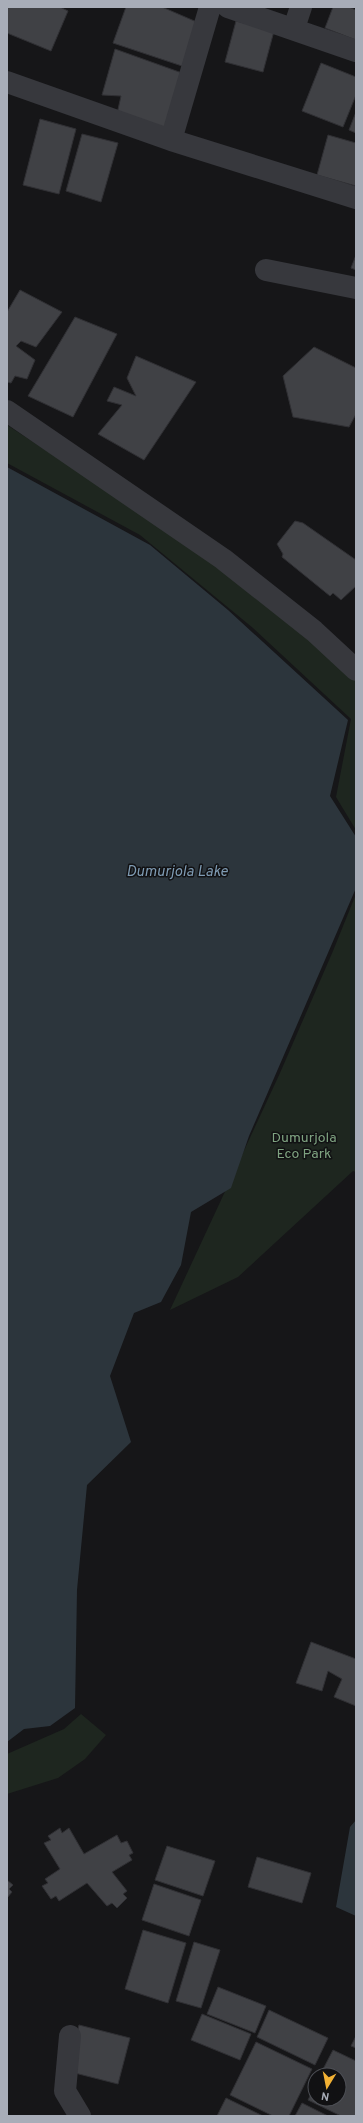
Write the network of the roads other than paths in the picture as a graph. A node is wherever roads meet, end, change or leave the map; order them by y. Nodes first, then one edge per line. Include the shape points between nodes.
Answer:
1 (210, 7) edge
2 (228, 7) edge
3 (301, 7) edge
4 (294, 28) junction
5 (356, 51) edge
6 (7, 82) edge
7 (171, 140) junction
8 (356, 198) edge
9 (266, 270) dead end
10 (356, 288) edge
11 (7, 411) edge
12 (356, 670) edge
13 (70, 2036) dead end
14 (80, 2116) edge

1 - 7 street
2 - 4 street
3 - 4 street
4 - 5 street
6 - 7 street
7 - 8 street
9 - 10 street
11 - 12 street via 222,558 314,631
13 - 14 street via 65,2090

